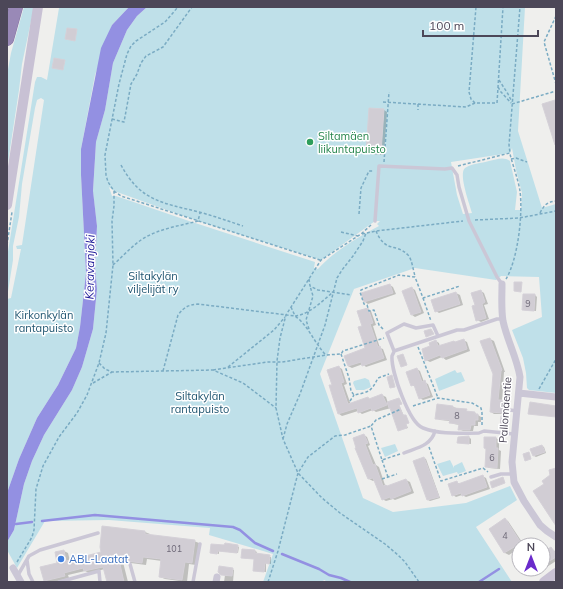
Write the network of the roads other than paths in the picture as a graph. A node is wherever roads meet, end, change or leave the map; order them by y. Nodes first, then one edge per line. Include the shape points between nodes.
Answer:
1 (16, 7) edge
2 (38, 7) edge
3 (7, 39) edge
4 (8, 186) edge
5 (7, 205) edge
6 (375, 221) road end
7 (502, 284) joint
8 (503, 319) junction
9 (438, 336) junction
10 (394, 350) junction
11 (519, 393) junction
12 (556, 397) edge
13 (435, 431) junction
14 (514, 434) junction
15 (404, 453) dead end
16 (513, 474) junction
17 (491, 477) road end
18 (98, 533) dead end
19 (556, 537) edge
20 (200, 544) dead end
21 (27, 560) junction
22 (130, 564) dead end
23 (13, 568) road end
24 (556, 573) edge
25 (18, 575) junction
26 (21, 582) edge
27 (33, 582) edge
28 (59, 582) edge
29 (100, 582) edge
30 (135, 582) edge
31 (193, 582) edge
32 (544, 582) edge

1 - 3 highway
2 - 4 street
4 - 5 street
6 - 7 lane, Pallomäentie via 379,166 452,168 457,175 469,221
7 - 8 street, Pallomäentie
8 - 9 lane
8 - 11 street, Pallomäentie via 506,335 519,369
9 - 10 lane
9 - 10 lane via 433,324 416,328 404,324 388,335
10 - 13 lane via 394,372 410,414 417,425
11 - 12 street
11 - 14 street, Pallomäentie via 513,411
13 - 14 lane
13 - 15 lane via 427,444
14 - 16 street, Pallomäentie
16 - 17 lane
16 - 19 street, Pallomäentie via 520,494 540,525
18 - 21 lane via 40,550
20 - 31 lane
21 - 25 lane
21 - 27 lane
22 - 30 lane
23 - 25 street
24 - 32 street
25 - 26 street
28 - 29 lane via 99,571

